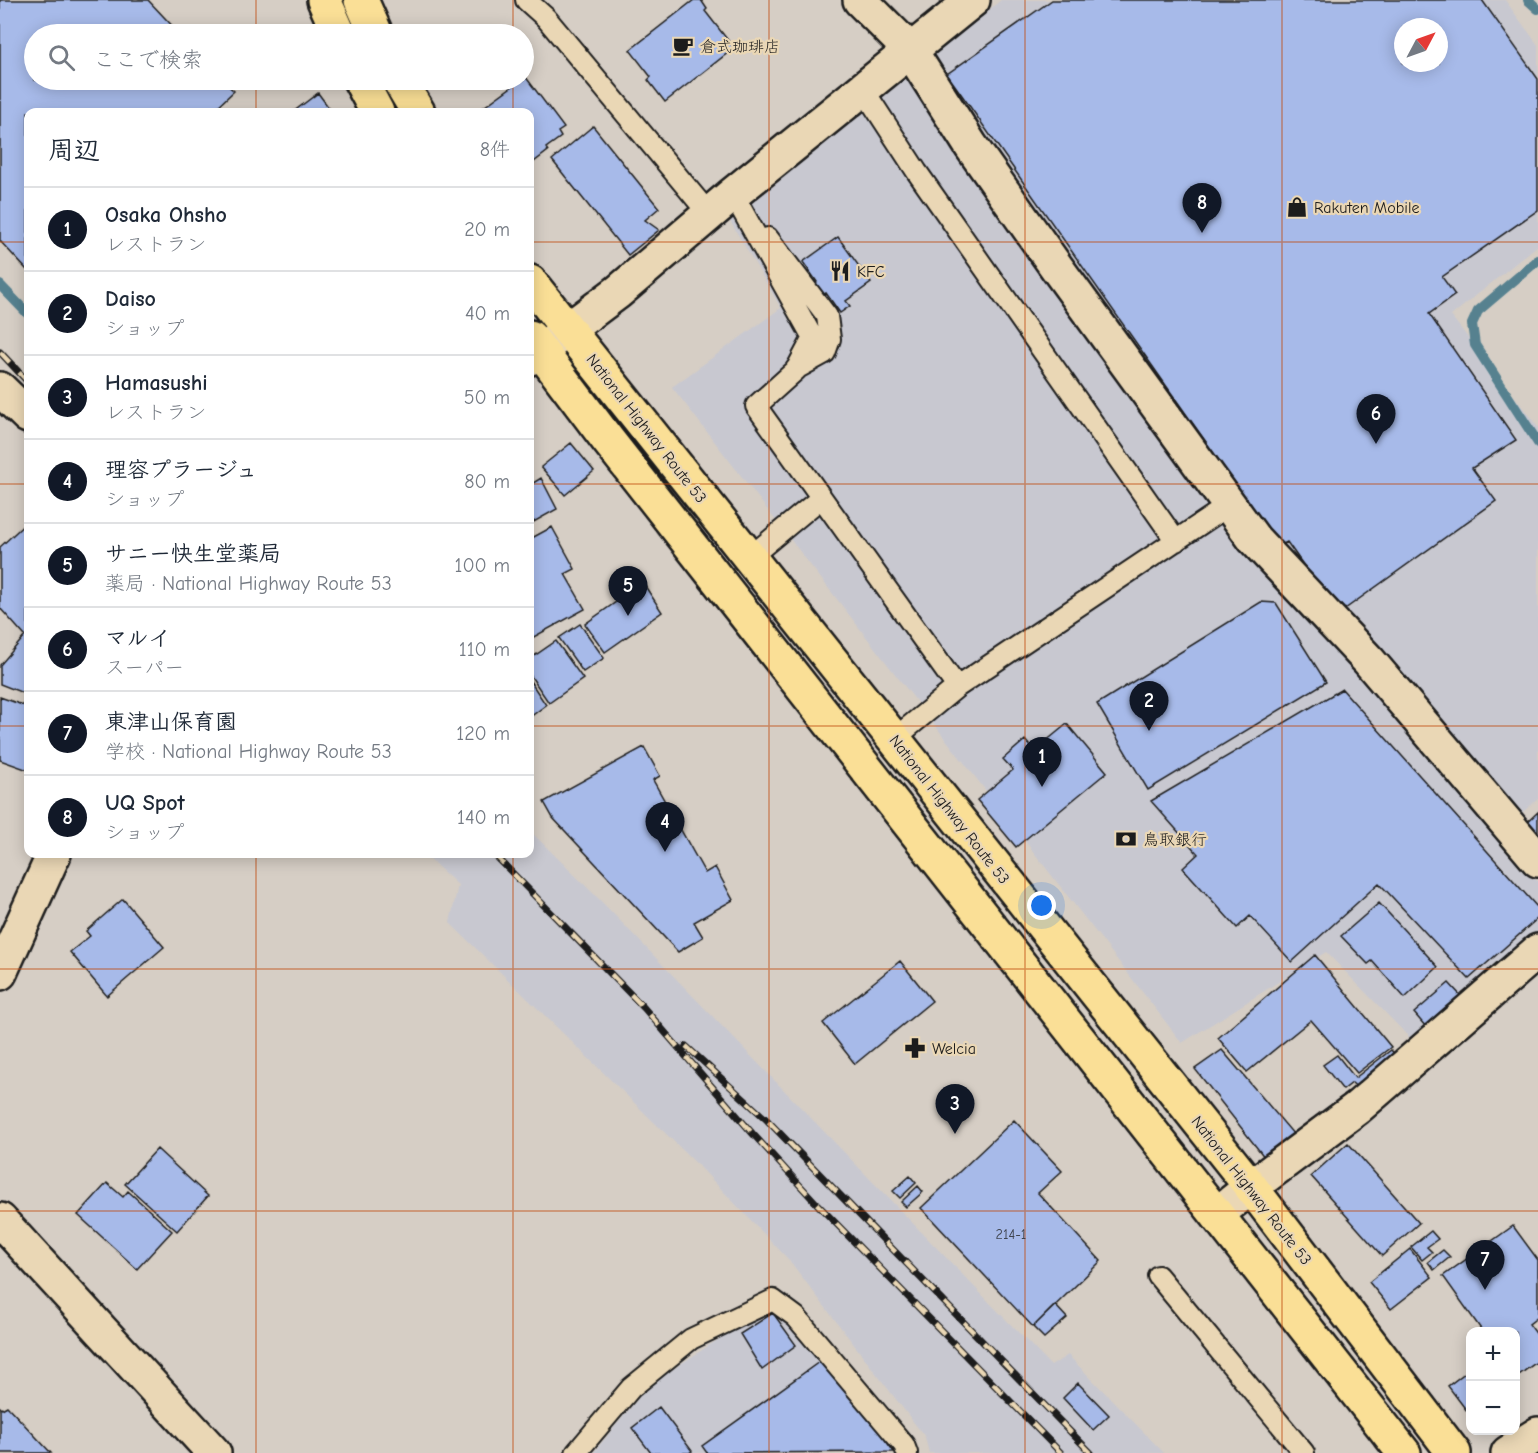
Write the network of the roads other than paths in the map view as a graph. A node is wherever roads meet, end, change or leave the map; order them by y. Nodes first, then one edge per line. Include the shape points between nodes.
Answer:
1 (324, 0) edge
2 (361, 0) edge
3 (526, 0) edge
4 (860, 0) edge
5 (973, 0) edge
6 (335, 24) edge
7 (372, 24) edge
8 (910, 50) junction
9 (863, 89) junction
10 (365, 90) edge
11 (405, 90) edge
12 (375, 108) edge
13 (416, 108) edge
14 (721, 204) junction
15 (534, 287) edge
16 (569, 330) junction
17 (534, 348) edge
18 (534, 350) edge
19 (0, 389) edge
20 (24, 412) edge
21 (821, 498) junction
22 (1229, 506) junction
23 (1176, 541) junction
24 (750, 557) junction
25 (721, 582) junction
26 (957, 687) junction
27 (894, 739) junction
28 (52, 858) edge
29 (1538, 860) edge
30 (1538, 951) edge
31 (0, 974) edge
32 (1251, 1187) junction
33 (1217, 1214) junction
34 (0, 1220) edge
35 (1158, 1276) dead end
36 (1538, 1434) edge
37 (214, 1453) edge
38 (576, 1453) edge
39 (907, 1453) edge
40 (1304, 1453) edge
41 (1404, 1453) edge
42 (1454, 1453) edge
43 (1508, 1453) edge

1 - 6 highway
2 - 7 highway
3 - 14 lane
4 - 8 street
5 - 8 street
8 - 9 street
8 - 22 street via 984,165
9 - 14 street
9 - 23 lane
10 - 12 highway
11 - 13 highway
14 - 16 street
14 - 21 lane via 813,338 796,370 756,406
15 - 16 highway, National Highway Route 53
16 - 17 street
16 - 24 highway, National Highway Route 53
18 - 25 highway
19 - 20 street
21 - 24 lane
21 - 26 lane
22 - 23 lane
22 - 29 street via 1254,539 1369,661
23 - 26 lane
24 - 25 street
24 - 27 highway, National Highway Route 53
25 - 33 highway
26 - 27 lane
27 - 32 highway, National Highway Route 53
28 - 31 street
30 - 32 street via 1357,1108
32 - 33 street
32 - 42 highway, National Highway Route 53
33 - 41 highway
34 - 37 street
35 - 40 lane
36 - 43 street
38 - 39 lane via 631,1388 692,1339 774,1300 796,1317

